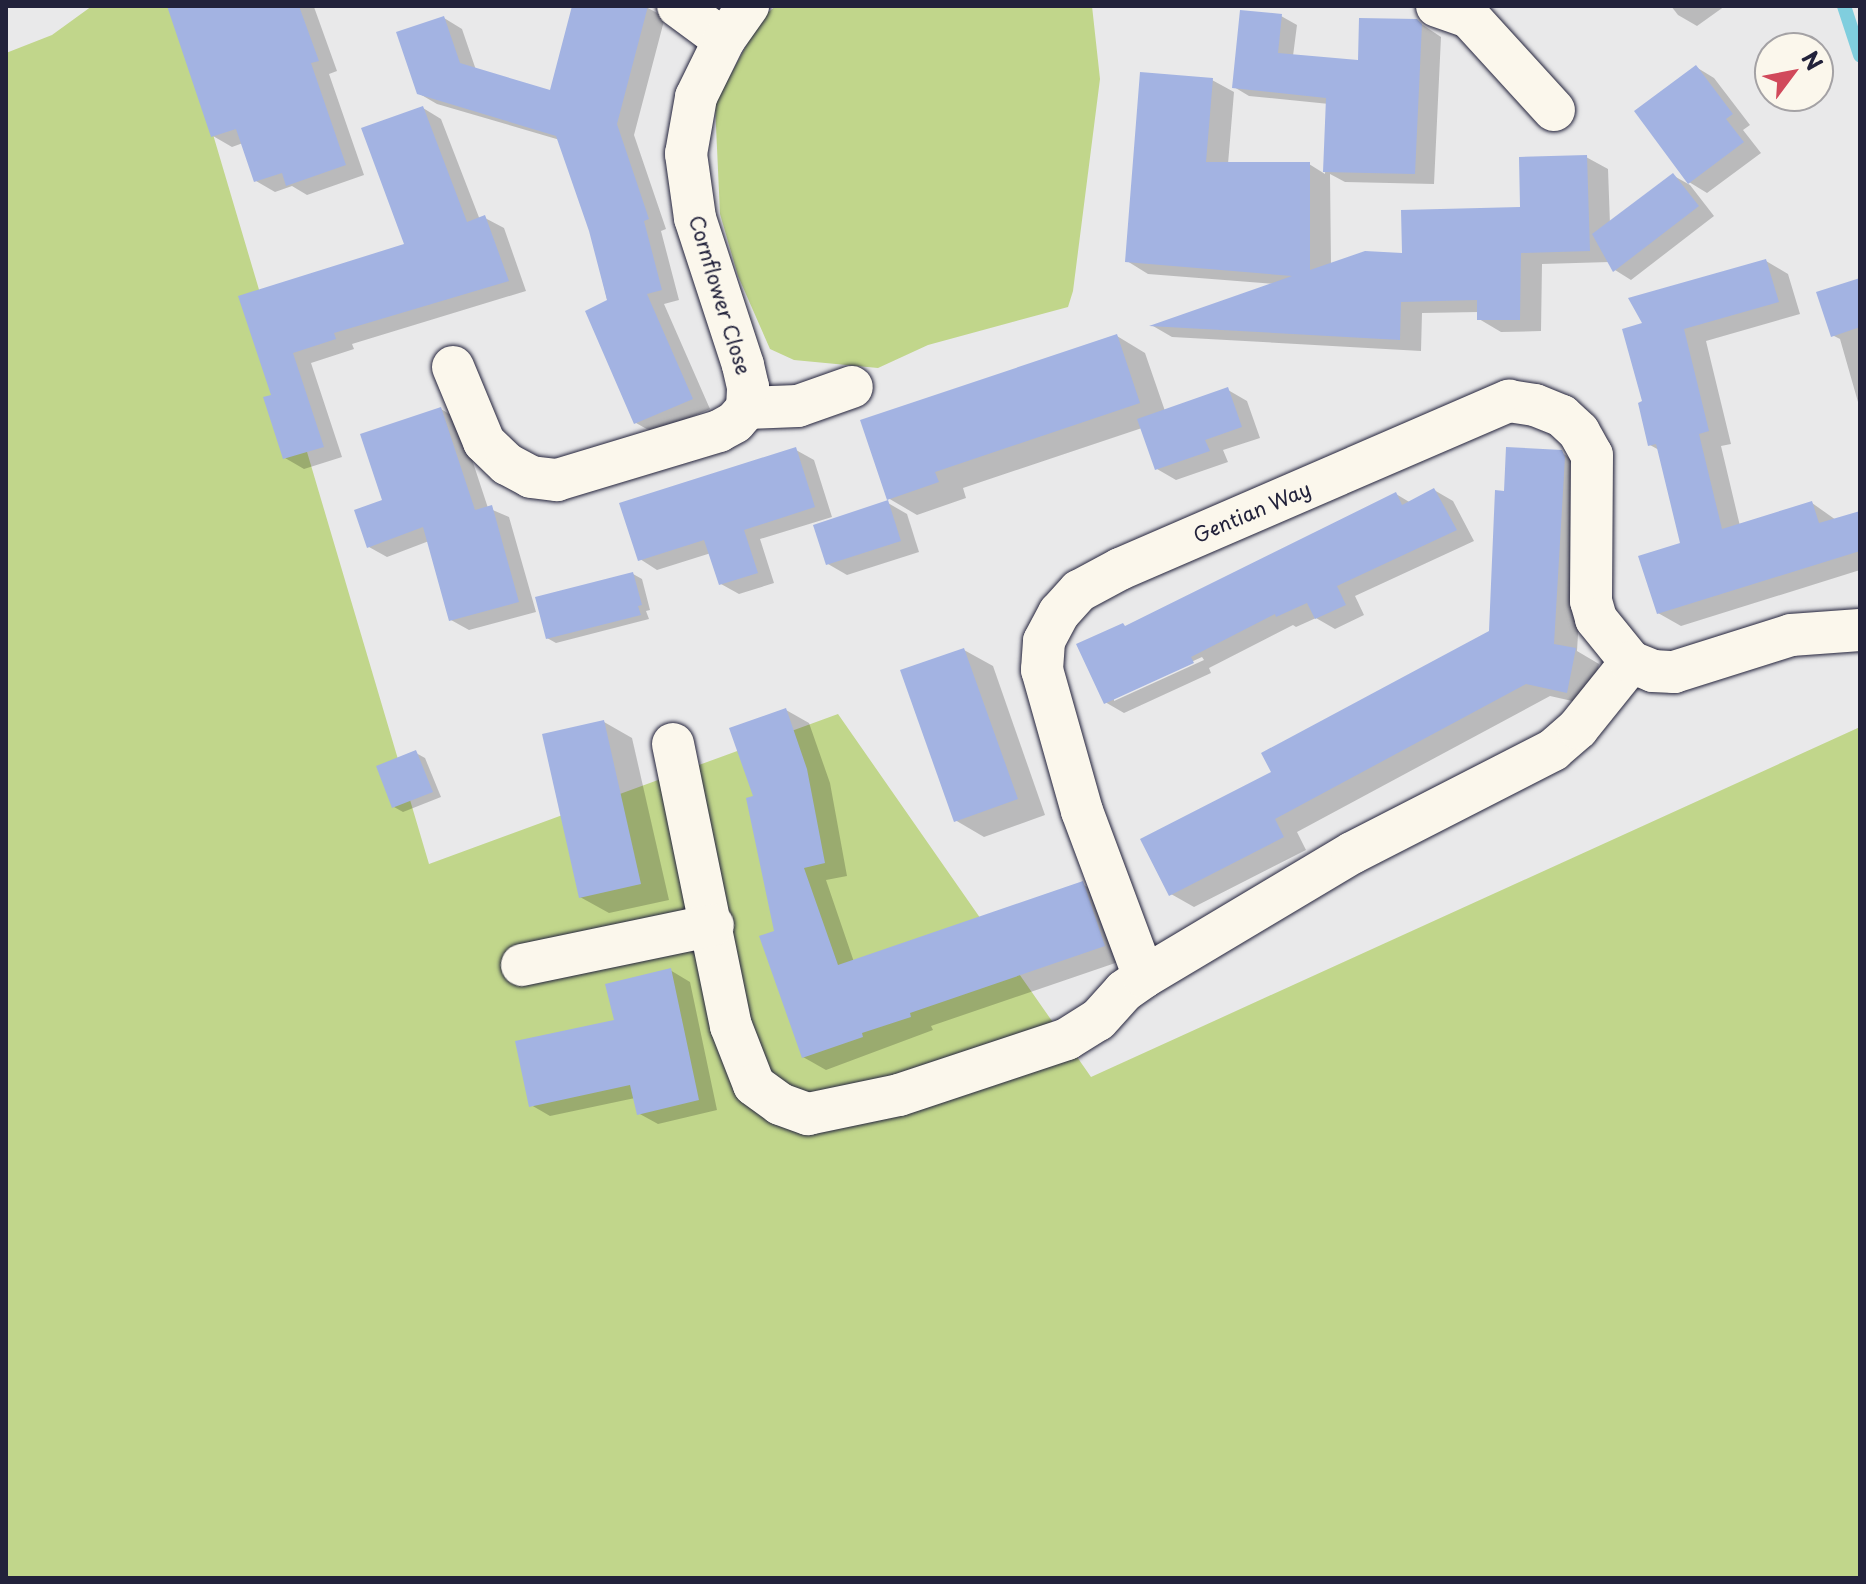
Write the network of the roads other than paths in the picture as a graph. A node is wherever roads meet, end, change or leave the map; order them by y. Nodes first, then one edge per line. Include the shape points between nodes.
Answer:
1 (678, 6) edge
2 (748, 6) edge
3 (1437, 6) edge
4 (724, 40) junction
5 (1554, 110) dead end
6 (453, 367) dead end
7 (852, 387) dead end
8 (747, 408) junction
9 (1860, 630) edge
10 (1631, 662) junction
11 (673, 744) dead end
12 (713, 925) junction
13 (522, 965) dead end
14 (1144, 977) junction

1 - 4 street
2 - 4 street, Cornflower Close
3 - 5 street via 1469,17
4 - 8 street, Cornflower Close via 696,97 686,154 695,218 743,365
6 - 8 street via 484,442 531,477 557,480 719,431
7 - 8 street via 798,406
9 - 10 street via 1791,635 1674,672
10 - 14 street via 1578,728 1553,750 1352,853
10 - 14 street, Gentian Way via 1596,619 1591,601 1592,455 1562,416 1509,401 1079,591 1044,641 1042,670 1082,811
11 - 12 street
12 - 13 street
12 - 14 street via 731,1026 754,1085 780,1104 808,1114 899,1095 1067,1039 1098,1020

